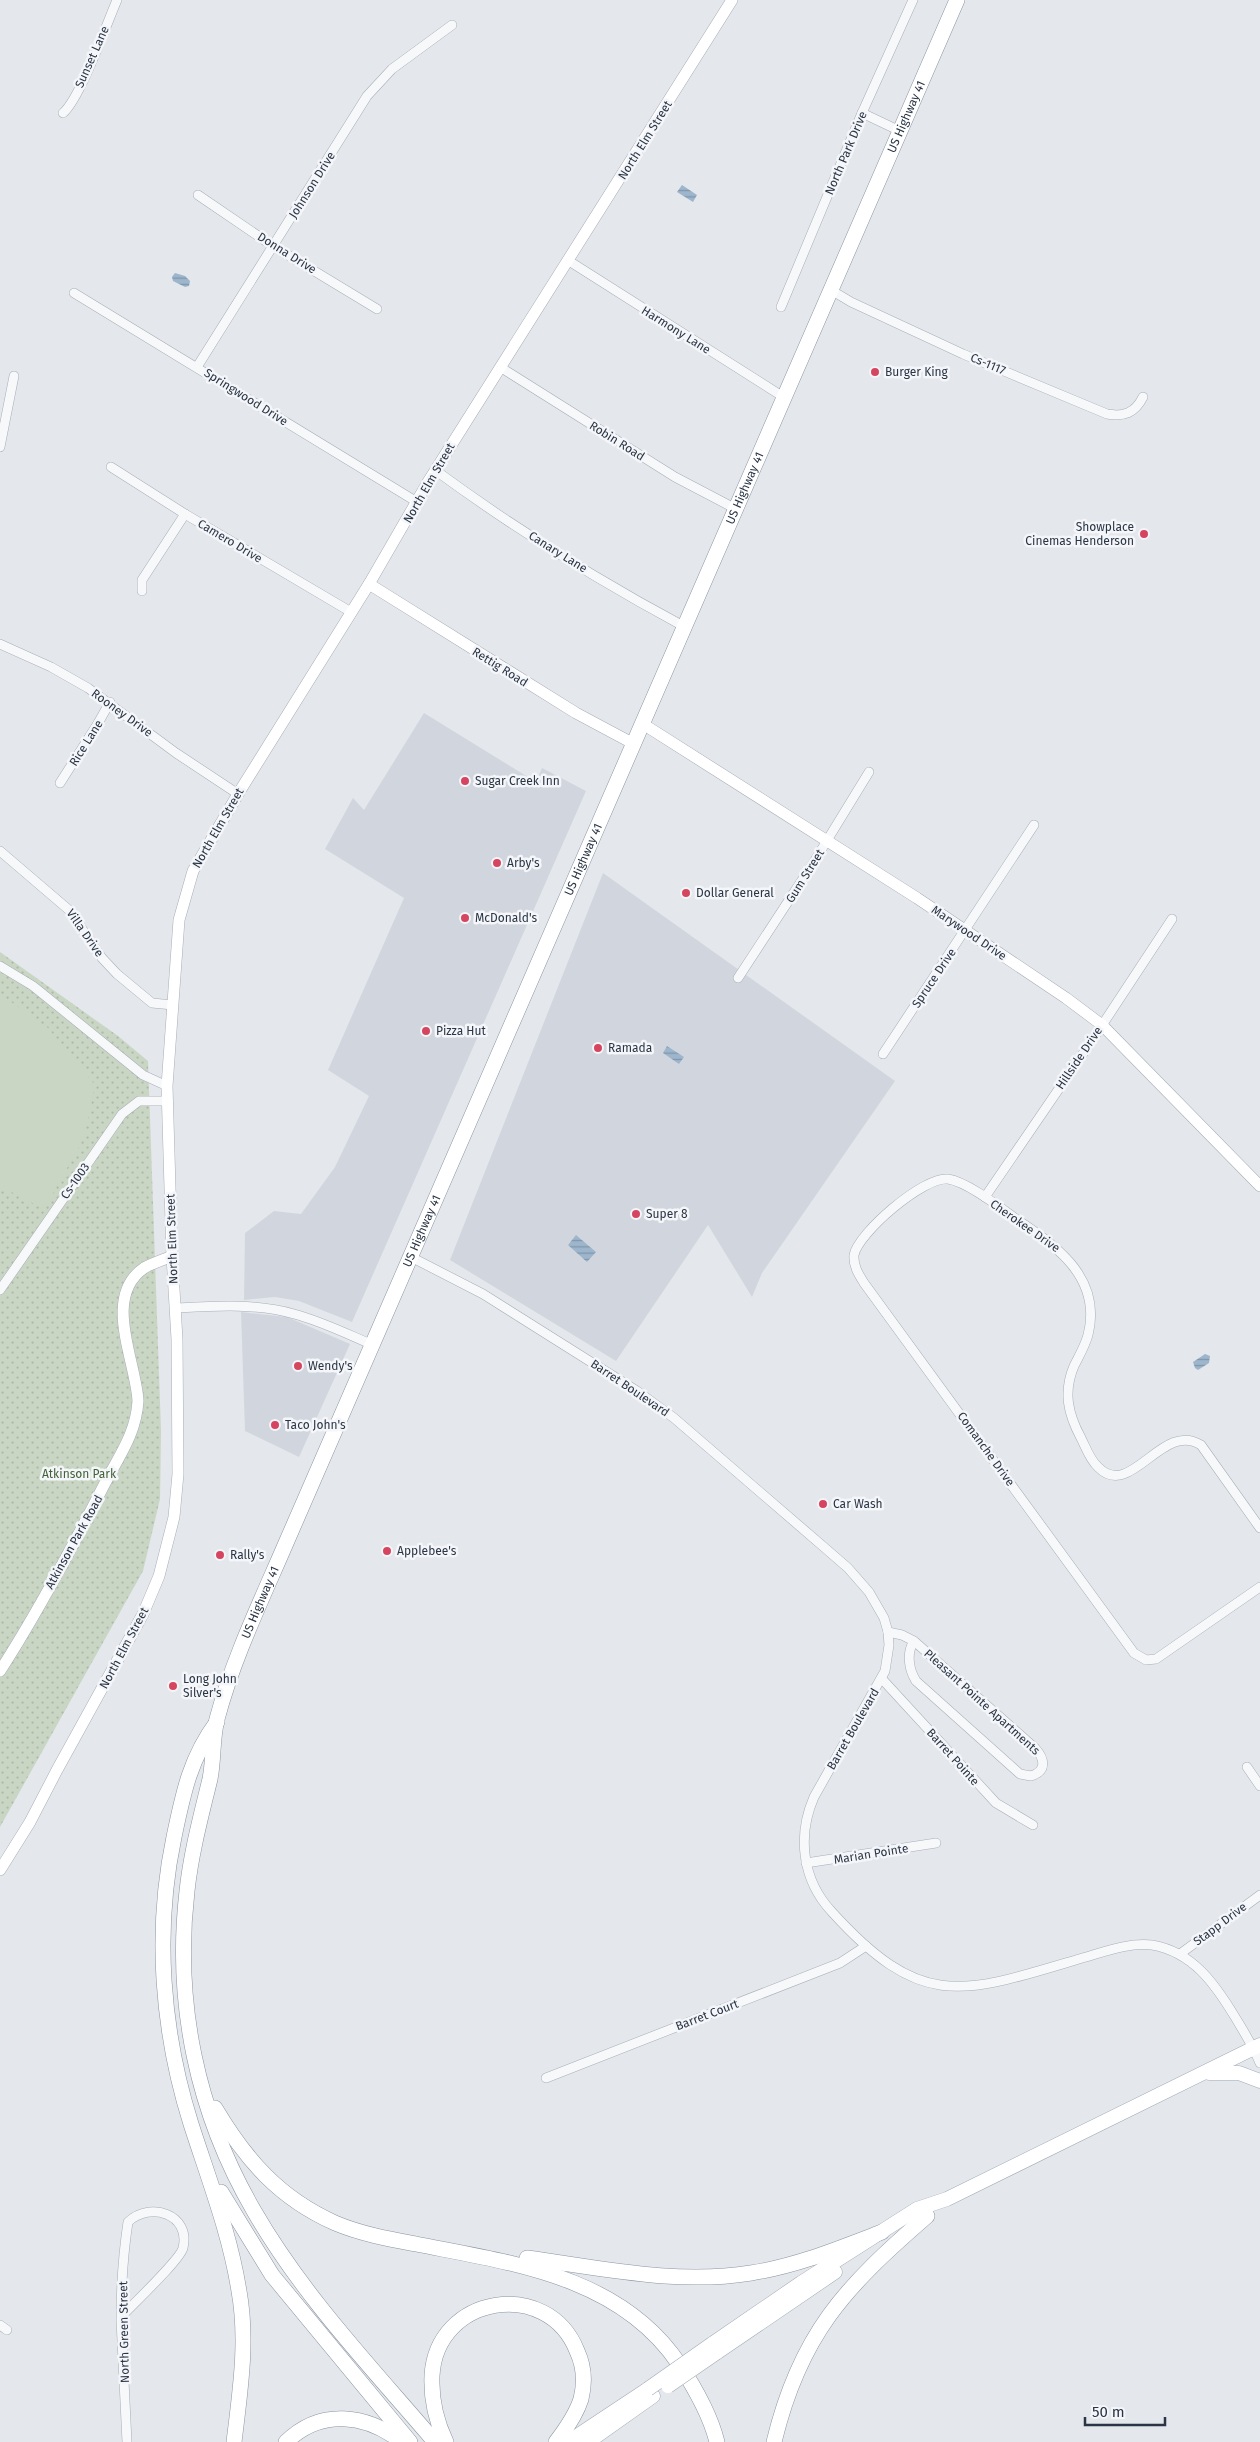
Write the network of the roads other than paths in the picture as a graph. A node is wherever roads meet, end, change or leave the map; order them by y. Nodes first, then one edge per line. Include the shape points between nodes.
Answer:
1 (117, 0) edge
2 (732, 0) edge
3 (913, 0) edge
4 (958, 0) edge
5 (452, 25) dead end
6 (64, 113) dead end
7 (862, 113) junction
8 (900, 131) junction
9 (198, 195) dead end
10 (273, 246) junction
11 (569, 261) junction
12 (831, 290) junction
13 (74, 293) dead end
14 (781, 307) dead end
15 (377, 309) dead end
16 (197, 367) junction
17 (500, 368) junction
18 (14, 376) dead end
19 (1143, 397) dead end
20 (785, 398) junction
21 (0, 447) edge
22 (110, 467) dead end
23 (436, 470) junction
24 (417, 502) junction
25 (736, 509) junction
26 (185, 514) junction
27 (369, 584) junction
28 (142, 591) dead end
29 (351, 612) junction
30 (685, 626) junction
31 (0, 644) edge
32 (110, 702) junction
33 (643, 724) junction
34 (634, 744) junction
35 (869, 772) dead end
36 (60, 783) dead end
37 (238, 794) junction
38 (1034, 825) dead end
39 (826, 842) junction
40 (0, 851) edge
41 (1172, 919) dead end
42 (966, 931) junction
43 (0, 966) edge
44 (738, 978) dead end
45 (173, 1005) junction
46 (1102, 1025) junction
47 (884, 1054) dead end
48 (167, 1086) junction
49 (168, 1102) junction
50 (1260, 1186) edge
51 (985, 1197) junction
52 (172, 1256) junction
53 (411, 1257) junction
54 (0, 1290) edge
55 (176, 1308) junction
56 (373, 1345) junction
57 (1260, 1528) edge
58 (1260, 1587) edge
59 (888, 1632) junction
60 (914, 1641) junction
61 (0, 1671) edge
62 (882, 1678) junction
63 (217, 1721) junction
64 (1247, 1767) dead end
65 (1260, 1786) edge
66 (1033, 1825) dead end
67 (936, 1843) dead end
68 (806, 1863) junction
69 (0, 1870) edge
70 (1260, 1895) edge
71 (866, 1946) junction
72 (1180, 1954) junction
73 (1257, 2046) edge
74 (1260, 2063) edge
75 (1200, 2074) junction
76 (197, 2075) junction
77 (546, 2078) dead end
78 (1260, 2081) edge
79 (207, 2166) junction
80 (947, 2199) junction
81 (927, 2216) junction
82 (882, 2232) junction
83 (417, 2244) junction
84 (121, 2317) junction
85 (714, 2348) junction
86 (651, 2393) junction
87 (127, 2442) edge
88 (234, 2442) edge
89 (286, 2442) edge
90 (402, 2442) edge
91 (410, 2442) edge
92 (435, 2442) edge
93 (446, 2442) edge
94 (556, 2442) edge
95 (568, 2442) edge
96 (588, 2442) edge
97 (717, 2442) edge
98 (774, 2442) edge

1 - 6 street, Sunset Lane
2 - 11 street, North Elm Street
3 - 7 street, North Park Drive
4 - 8 highway, US Highway 41
5 - 10 street, Johnson Drive via 392,68 374,86
7 - 8 street
7 - 14 street, North Park Drive
8 - 12 highway, US Highway 41
9 - 10 street, Donna Drive
10 - 15 street, Donna Drive
10 - 16 street, Johnson Drive
11 - 17 street, North Elm Street
11 - 20 street, Harmony Lane
12 - 19 street, Cs-1117 via 963,354 1107,414 1131,412
12 - 20 highway, US Highway 41
13 - 16 street, Springwood Drive
16 - 24 street, Springwood Drive
17 - 23 street, North Elm Street
17 - 25 street, Robin Road via 675,477
18 - 21 street
20 - 25 highway, US Highway 41
22 - 26 street, Camero Drive
23 - 24 street, North Elm Street
23 - 30 street, Canary Lane via 552,548
24 - 27 street, North Elm Street
25 - 30 highway, US Highway 41
26 - 28 street via 142,580
26 - 29 street, Camero Drive
27 - 29 street, North Elm Street
27 - 34 street, Rettig Road via 576,714
29 - 37 street, North Elm Street
30 - 33 highway, US Highway 41
31 - 32 street, Rooney Drive via 64,674
32 - 36 street, Rice Lane
32 - 37 street, Rooney Drive
33 - 34 highway, US Highway 41
33 - 39 street, Marywood Drive
34 - 53 highway, US Highway 41
35 - 39 street, Gum Street
37 - 45 street, North Elm Street via 201,855 184,895
38 - 42 street, Spruce Drive
39 - 42 street, Marywood Drive
39 - 44 street, Gum Street
40 - 45 street, Villa Drive via 69,910 117,974 152,1003
41 - 46 street, Hillside Drive
42 - 46 street, Marywood Drive
42 - 47 street, Spruce Drive
43 - 48 street via 33,986 143,1075
45 - 48 street, North Elm Street
46 - 50 street, Marywood Drive
46 - 51 street, Hillside Drive
48 - 49 street, North Elm Street
49 - 52 street, North Elm Street
49 - 54 street, Cs-1003 via 138,1102 122,1114
51 - 57 street, Cherokee Drive via 1051,1242 1069,1259 1081,1280 1090,1324 1071,1375 1068,1406 1074,1425 1099,1469 1114,1475 1126,1473 1170,1443 1194,1440 1201,1445
51 - 58 street, Comanche Drive via 948,1179 922,1186 889,1213 858,1246 854,1261 864,1283 1128,1647 1140,1658 1152,1660 1166,1654
52 - 55 street, North Elm Street
52 - 61 street, Atkinson Park Road via 139,1272 123,1301 122,1320 138,1401 138,1414 130,1438 81,1531
53 - 56 highway, US Highway 41
53 - 59 street, Barret Boulevard via 483,1294 632,1387 674,1418 848,1568 878,1605
55 - 56 street via 244,1307 284,1311
55 - 69 street, North Elm Street via 178,1482 166,1556 151,1595 118,1660 30,1822
56 - 63 highway, US Highway 41 via 246,1638
59 - 60 street, Pleasant Pointe Apartments
59 - 62 street, Barret Boulevard via 888,1658
60 - 60 street, Pleasant Pointe Apartments via 909,1665 916,1681 1020,1774 1030,1776 1040,1771 1043,1759 1035,1748
62 - 66 street, Barret Pointe via 996,1803
62 - 68 street, Barret Boulevard via 809,1810 804,1837
63 - 76 highway via 214,1755 187,1888 184,1932 186,2003
63 - 79 highway via 194,1757 164,1895 166,2011 186,2106
64 - 65 street
67 - 68 street, Marian Pointe
68 - 71 street, Barret Boulevard via 814,1887 828,1908
70 - 72 street, Stapp Drive
71 - 72 street, Barret Boulevard via 890,1967 912,1978 948,1987 974,1987 999,1982 1126,1947 1152,1945
71 - 77 street, Barret Court via 840,1963
72 - 73 street, Barret Boulevard via 1214,1984
73 - 74 street, Barret Boulevard
73 - 75 main road
75 - 78 main road via 1239,2073
75 - 80 main road
76 - 83 highway via 249,2160 288,2195 336,2224
76 - 92 highway via 236,2178 271,2240 314,2299
79 - 88 highway via 240,2292 243,2354
79 - 91 highway via 272,2275
80 - 81 main road
80 - 82 main road via 917,2209
81 - 85 main road
81 - 98 highway via 864,2273 828,2315 788,2393
82 - 83 highway via 774,2269 704,2277 655,2275
82 - 85 main road via 801,2283
83 - 97 highway via 536,2269 592,2290 618,2304 653,2332 669,2351 694,2388
84 - 84 street, North Green Street via 128,2222 136,2215 158,2211 171,2216 184,2236 183,2249 176,2261
84 - 87 street, North Green Street
85 - 86 main road, bridge
86 - 95 main road
86 - 96 main road
89 - 90 highway via 305,2427 322,2420 348,2418 382,2428
93 - 94 highway via 436,2416 432,2388 434,2361 440,2344 463,2318 495,2305 512,2304 530,2307 547,2315 572,2340 579,2356 583,2373 581,2400

